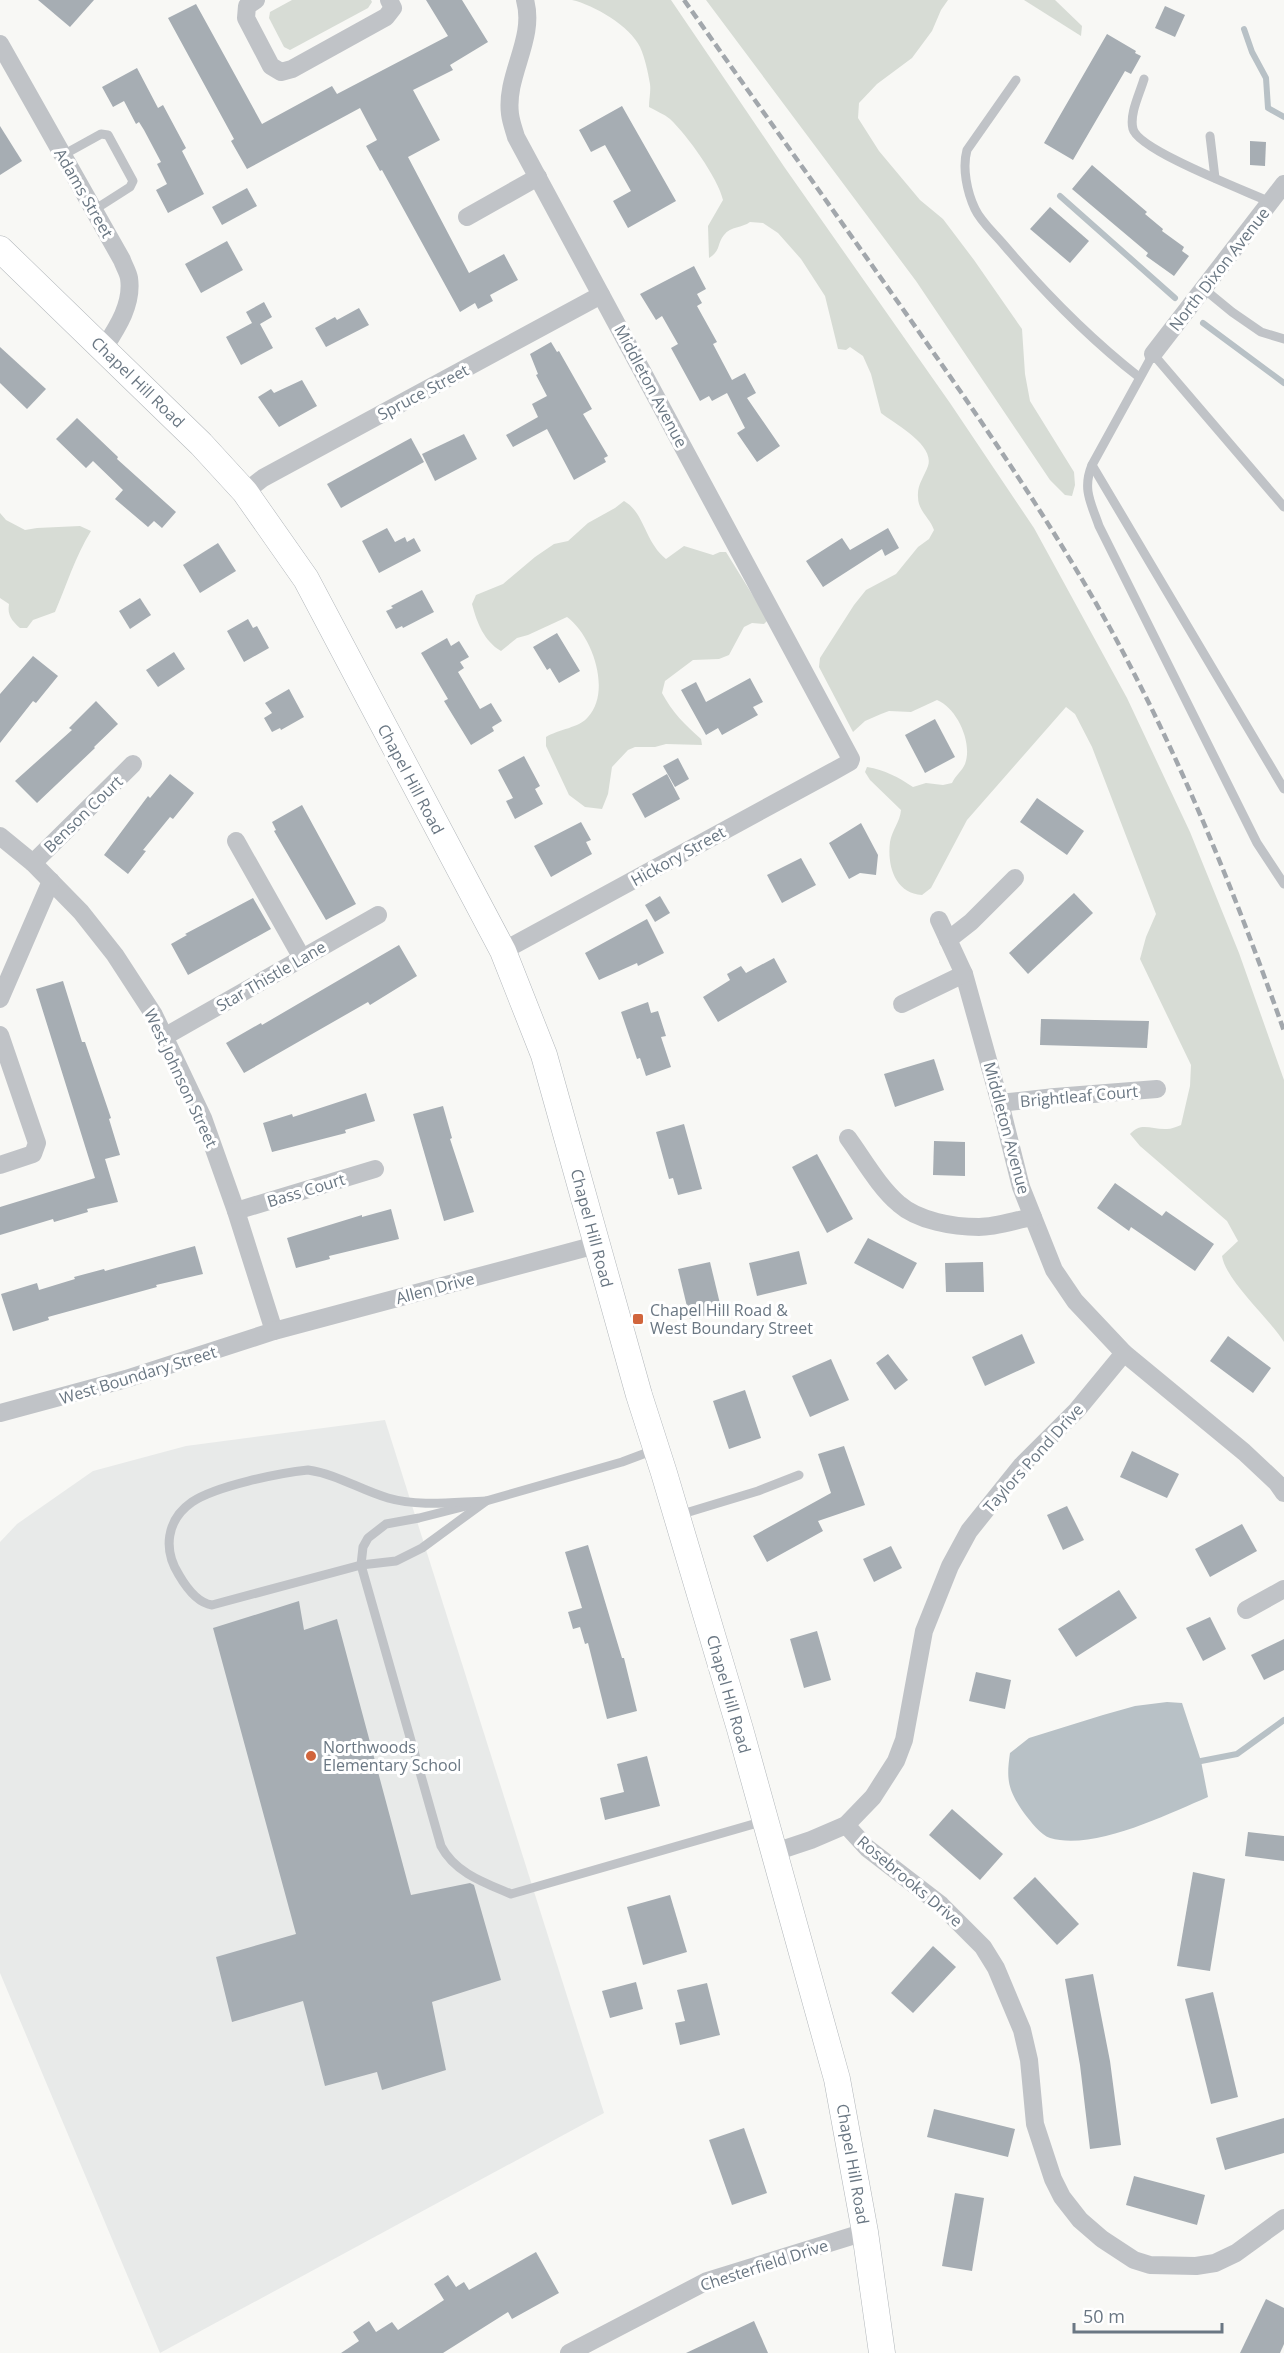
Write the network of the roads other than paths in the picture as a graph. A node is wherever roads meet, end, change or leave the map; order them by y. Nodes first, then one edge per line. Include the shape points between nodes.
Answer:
1 (256, 0) edge
2 (389, 0) edge
3 (525, 0) edge
4 (0, 44) edge
5 (1144, 79) dead end
6 (1016, 80) dead end
7 (1210, 136) dead end
8 (63, 155) junction
9 (538, 177) junction
10 (1215, 177) junction
11 (1284, 184) edge
12 (1270, 202) junction
13 (94, 210) junction
14 (467, 217) dead end
15 (0, 249) edge
16 (1204, 289) junction
17 (601, 295) junction
18 (1284, 339) edge
19 (104, 348) junction
20 (1154, 354) junction
21 (1139, 377) junction
22 (1092, 465) junction
23 (245, 492) junction
24 (1284, 507) edge
25 (851, 759) joint
26 (133, 764) dead end
27 (1284, 789) edge
28 (0, 836) edge
29 (236, 840) dead end
30 (33, 863) junction
31 (1015, 879) dead end
32 (51, 881) junction
33 (1284, 884) edge
34 (378, 915) dead end
35 (939, 920) dead end
36 (948, 940) junction
37 (503, 951) junction
38 (302, 957) junction
39 (964, 974) junction
40 (0, 999) edge
41 (902, 1004) dead end
42 (0, 1035) edge
43 (164, 1037) junction
44 (1157, 1089) dead end
45 (1000, 1104) junction
46 (848, 1138) dead end
47 (0, 1165) edge
48 (375, 1169) dead end
49 (236, 1211) junction
50 (1033, 1216) junction
51 (596, 1245) junction
52 (274, 1331) junction
53 (1124, 1353) junction
54 (0, 1413) edge
55 (657, 1449) junction
56 (800, 1475) dead end
57 (1284, 1493) edge
58 (486, 1501) junction
59 (677, 1516) junction
60 (361, 1565) junction
61 (1284, 1589) edge
62 (1246, 1610) dead end
63 (766, 1820) junction
64 (846, 1825) junction
65 (775, 1852) junction
66 (1284, 2218) edge
67 (866, 2232) junction
68 (569, 2353) edge
69 (882, 2353) edge

1 - 2 street via 246,6 246,18 271,66 281,72 386,17 393,8
3 - 9 street, Middleton Avenue via 527,26 514,76 510,114 516,137
4 - 8 street, Adams Street
5 - 10 lane via 1132,120 1136,136 1161,153
6 - 21 lane via 967,150 966,173 975,209 1021,266 1101,346
7 - 10 lane
8 - 13 street, Adams Street
8 - 13 lane via 101,134 108,135 133,181 130,187
9 - 14 street
9 - 17 street, Middleton Avenue
10 - 12 lane
11 - 12 street, North Dixon Avenue
12 - 16 street, North Dixon Avenue
13 - 19 street, Adams Street via 129,278 123,317
15 - 19 main road, Chapel Hill Road
16 - 18 lane via 1261,332
16 - 20 street, North Dixon Avenue
17 - 23 street, Spruce Street via 262,478
17 - 25 street, Middleton Avenue
19 - 23 main road, Chapel Hill Road
20 - 21 lane
20 - 24 lane
21 - 22 lane
22 - 27 lane
22 - 33 lane via 1086,488 1100,526 1257,843
23 - 37 main road, Chapel Hill Road via 310,587
25 - 37 street, Hickory Street
26 - 30 street, Benson Court
28 - 30 street, West Johnson Street
29 - 38 street
30 - 32 street, West Johnson Street
31 - 36 street
32 - 40 street
32 - 43 street, West Johnson Street via 115,955
34 - 38 street, Star Thistle Lane
35 - 36 street, Middleton Avenue
36 - 39 street, Middleton Avenue
37 - 51 main road, Chapel Hill Road via 544,1055
38 - 43 street, Star Thistle Lane
39 - 41 street
39 - 45 street, Middleton Avenue
42 - 47 street via 37,1143 33,1154
43 - 49 street, West Johnson Street via 203,1119
44 - 45 street, Brightleaf Court
45 - 50 street, Middleton Avenue via 1021,1187
46 - 50 street via 890,1194 915,1215 980,1227
48 - 49 street, Bass Court
49 - 52 street, West Johnson Street
50 - 53 street, Middleton Avenue via 1054,1270 1075,1301
51 - 52 street, Allen Drive
51 - 55 main road, Chapel Hill Road
52 - 54 street, West Boundary Street via 126,1379
53 - 57 street, Middleton Avenue via 1244,1452
53 - 64 street, Taylors Pond Drive via 1077,1410 1022,1465 969,1531 924,1631 908,1725 896,1761 873,1797
55 - 58 lane
55 - 59 main road, Chapel Hill Road
56 - 59 lane
58 - 60 lane via 410,1556
58 - 60 lane via 386,1524 368,1538
58 - 60 lane via 403,1502 324,1472 299,1471 202,1497 181,1513 169,1536 171,1563 185,1584 212,1605
59 - 63 main road, Chapel Hill Road
60 - 63 lane via 441,1846 446,1856 473,1877 511,1894
61 - 62 street
63 - 65 main road, Chapel Hill Road
64 - 65 street, Taylors Pond Drive
64 - 66 street, Rosebrooks Drive via 867,1848 941,1905 983,1947 996,1968 1022,2030 1035,2124 1053,2179 1080,2220 1134,2260 1150,2265 1196,2266 1215,2263 1236,2253
65 - 67 main road, Chapel Hill Road via 837,2079
67 - 68 street, Chesterfield Drive via 707,2281
67 - 69 main road, Chapel Hill Road

